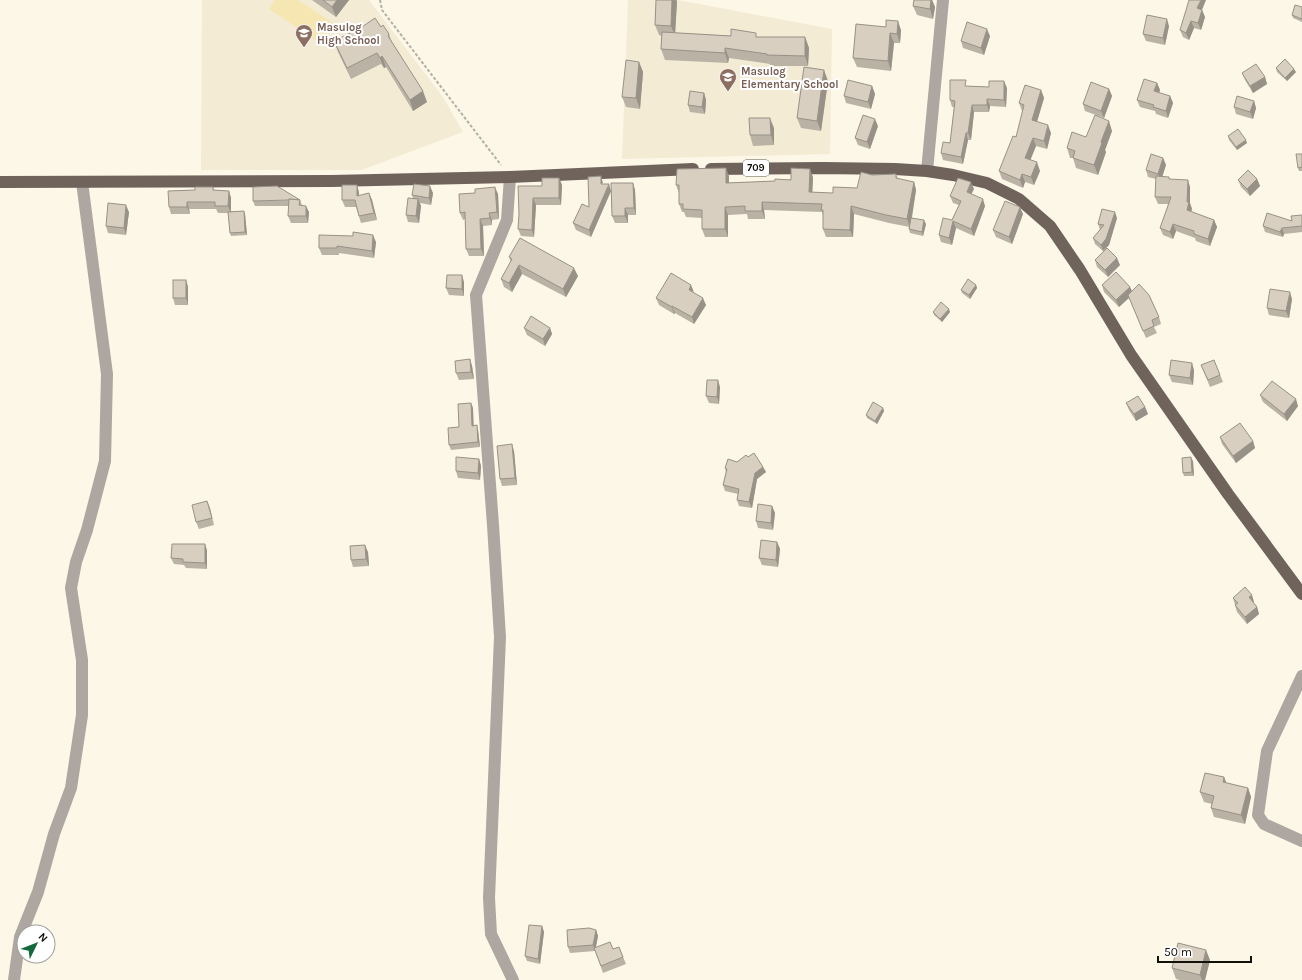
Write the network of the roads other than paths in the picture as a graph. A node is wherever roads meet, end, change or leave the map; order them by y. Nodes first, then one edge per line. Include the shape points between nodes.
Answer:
1 (943, 0) edge
2 (927, 171) junction
3 (510, 177) junction
4 (0, 182) edge
5 (82, 182) junction
6 (1302, 594) edge
7 (1302, 676) edge
8 (1302, 842) edge
9 (14, 980) edge
10 (512, 980) edge

1 - 2 street
2 - 3 main road, 709 via 823,168 682,169
2 - 6 main road, 709 via 987,183 1019,199 1050,226 1080,270 1131,355
3 - 5 main road, 709
3 - 10 street via 507,220 476,295 500,637 489,898 492,934
4 - 5 main road, 709
5 - 9 street via 107,374 105,460 71,588 82,660 82,715 71,788 54,834 38,892 20,937
7 - 8 street via 1267,752 1258,815 1264,824

